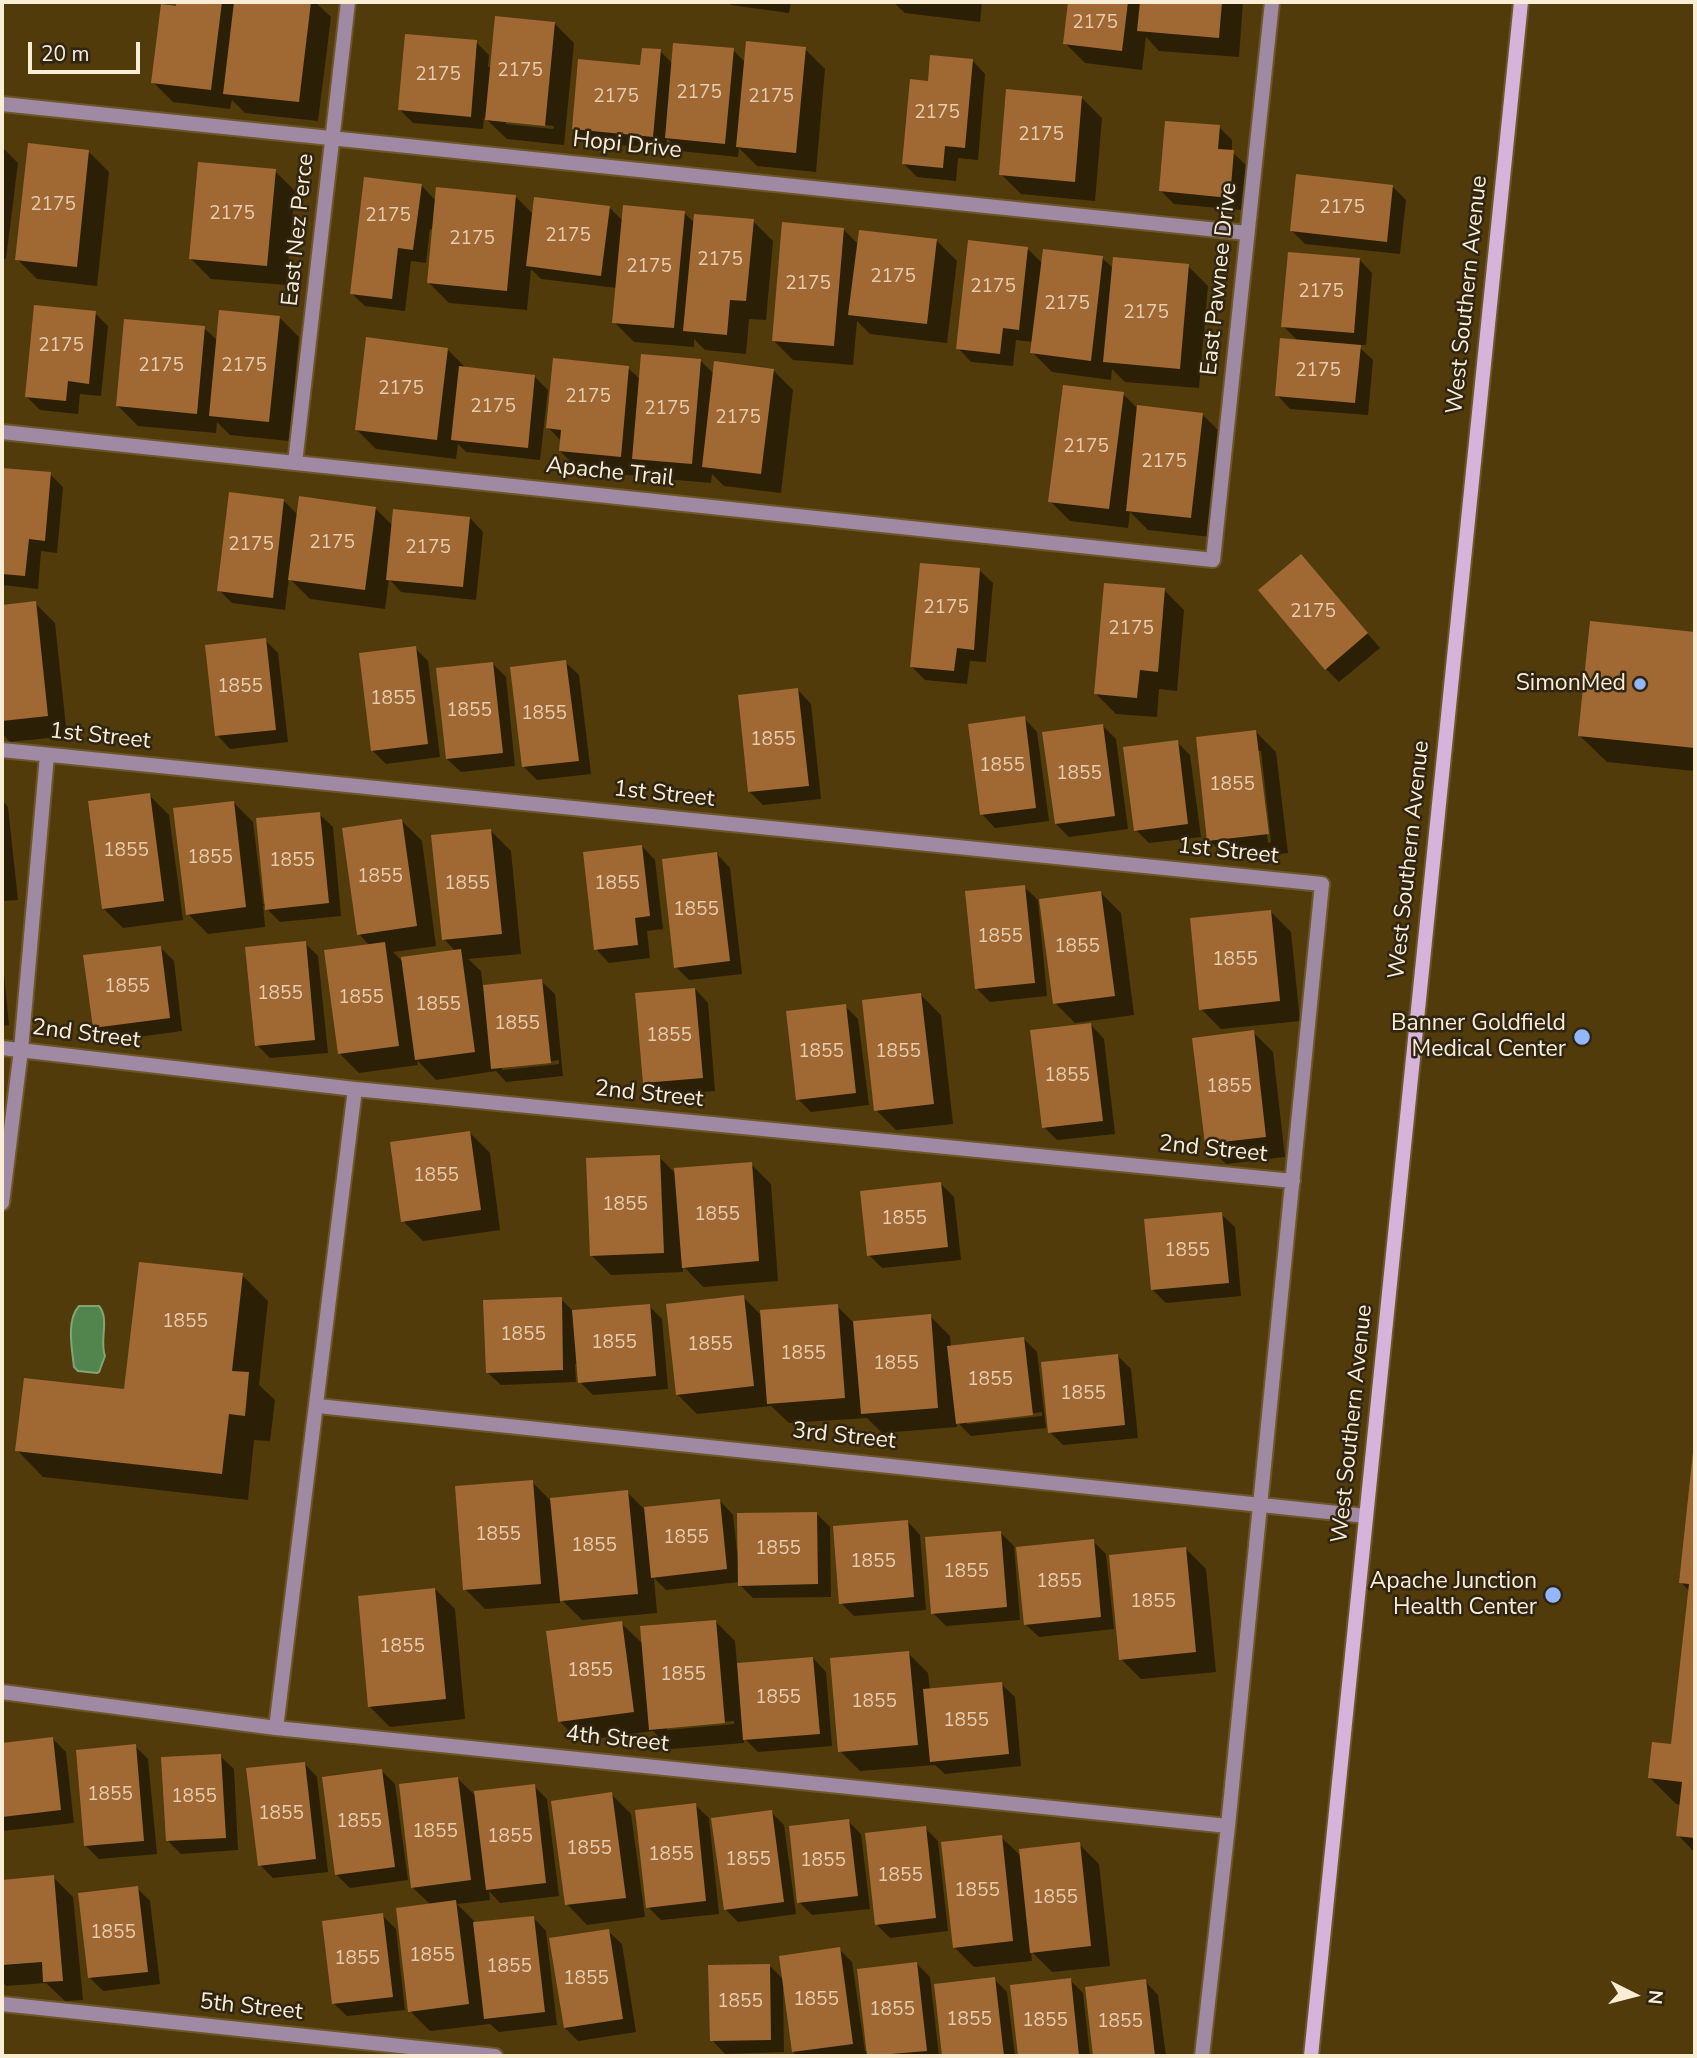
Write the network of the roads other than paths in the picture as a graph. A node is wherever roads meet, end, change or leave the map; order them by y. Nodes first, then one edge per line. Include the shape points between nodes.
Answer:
1 (348, 2) edge
2 (1272, 2) edge
3 (1521, 2) edge
4 (2, 104) edge
5 (332, 138) junction
6 (1247, 233) junction
7 (2, 432) edge
8 (295, 463) junction
9 (1213, 560) joint
10 (2, 750) edge
11 (47, 755) junction
12 (2, 1048) edge
13 (21, 1050) junction
14 (355, 1089) junction
15 (1293, 1181) junction
16 (2, 1203) edge
17 (318, 1406) junction
18 (1259, 1503) junction
19 (1366, 1516) junction
20 (2, 1692) edge
21 (276, 1728) junction
22 (1228, 1826) junction
23 (2, 2004) edge
24 (495, 2056) edge
25 (1202, 2056) edge
26 (1311, 2056) edge

1 - 5 lane, East Nez Perce
2 - 6 lane, East Pawnee Drive
3 - 19 main road, West Southern Avenue
4 - 5 lane, Hopi Drive
5 - 6 lane, Hopi Drive
5 - 8 lane, East Nez Perce
6 - 9 lane, East Pawnee Drive
7 - 8 lane, Apache Trail
8 - 9 lane, Apache Trail
10 - 11 lane, 1st Street
11 - 13 lane
11 - 15 lane, 1st Street via 1322,884
12 - 13 lane, 2nd Street
13 - 14 lane, 2nd Street
13 - 16 lane
14 - 15 lane, 2nd Street
14 - 17 lane
15 - 18 lane
17 - 18 lane, 3rd Street
17 - 21 lane
18 - 19 lane, 3rd Street
18 - 22 lane
19 - 26 main road, West Southern Avenue
20 - 21 lane, 4th Street
21 - 22 lane, 4th Street
22 - 25 lane
23 - 24 lane, 5th Street

